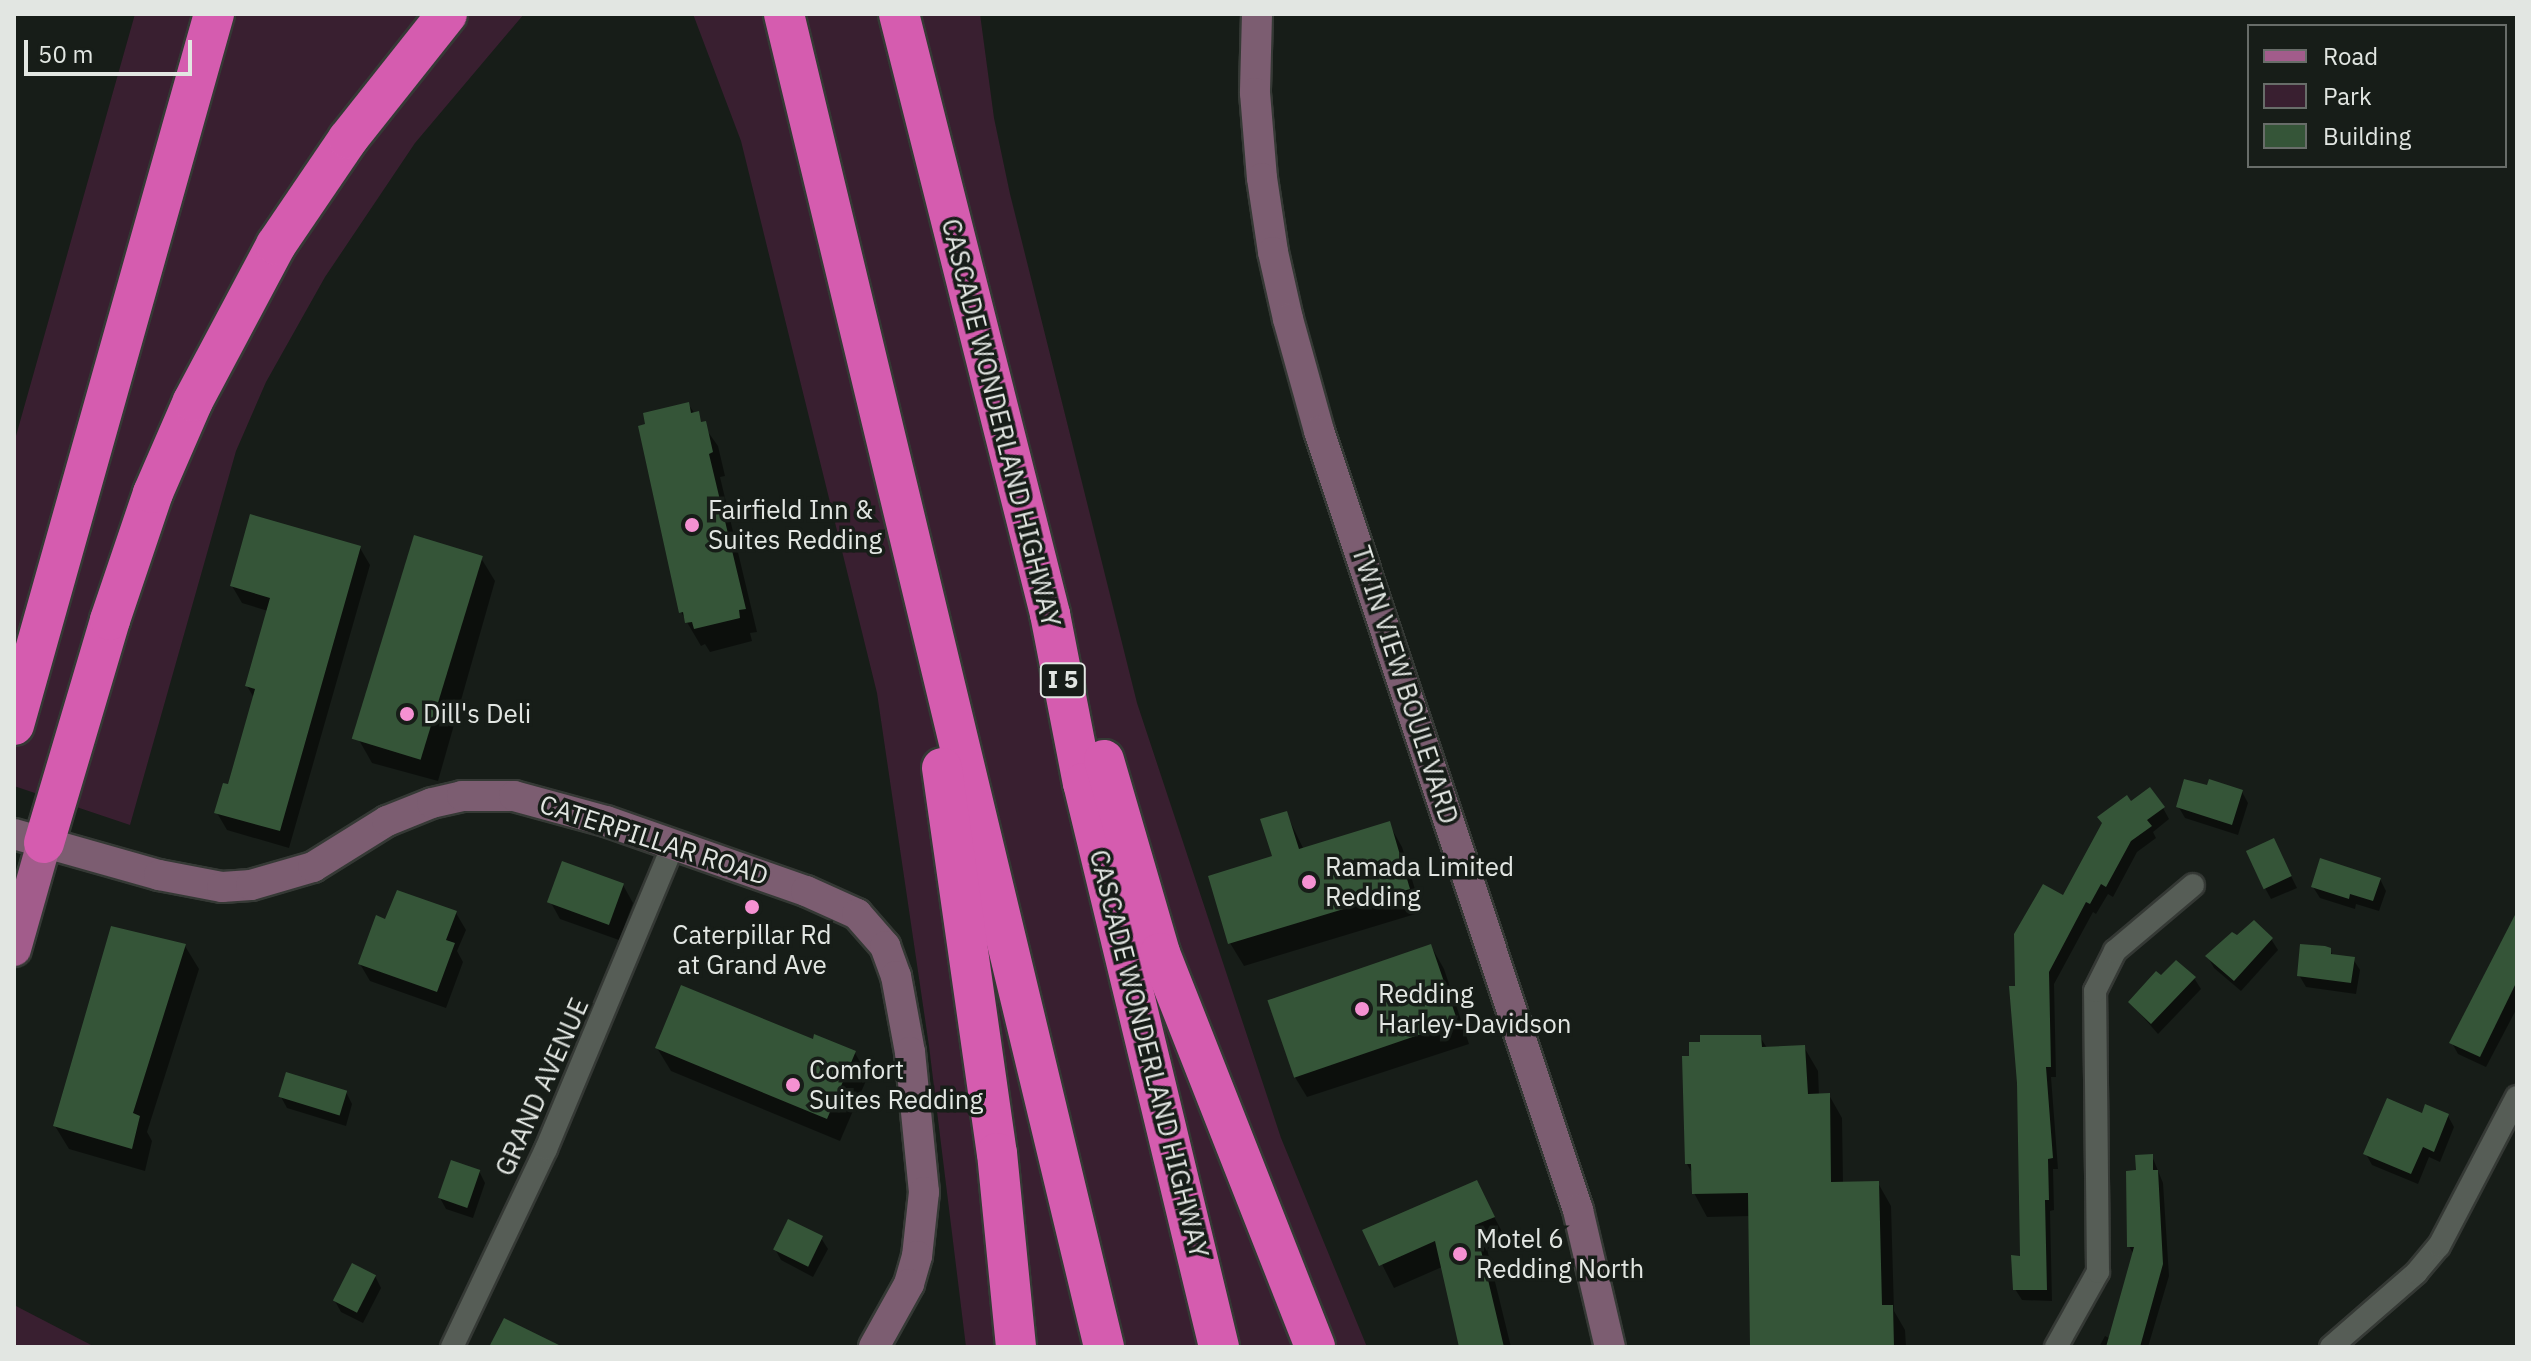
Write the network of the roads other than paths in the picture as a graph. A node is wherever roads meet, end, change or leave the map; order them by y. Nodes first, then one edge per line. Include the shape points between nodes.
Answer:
1 (214, 14) edge
2 (447, 14) edge
3 (784, 14) edge
4 (899, 14) edge
5 (1257, 14) edge
6 (928, 609) junction
7 (1050, 614) junction
8 (14, 725) edge
9 (29, 839) edge
10 (673, 845) junction
11 (2193, 885) dead end
12 (14, 949) edge
13 (2517, 1097) edge
14 (452, 1347) edge
15 (874, 1347) edge
16 (1016, 1347) edge
17 (1104, 1347) edge
18 (1219, 1347) edge
19 (1315, 1347) edge
20 (1610, 1347) edge
21 (2056, 1347) edge
22 (2331, 1347) edge

1 - 8 highway
2 - 9 highway via 348,139 276,245 193,401 153,493
3 - 6 highway
4 - 7 highway, CASCADE WONDERLAND HIGHWAY / I 5
5 - 20 street, TWIN VIEW BOULEVARD via 1255,93 1262,178 1288,319 1319,431 1578,1210
6 - 16 highway via 930,686 997,1153
6 - 17 highway
7 - 18 highway, CASCADE WONDERLAND HIGHWAY / I 5 via 1083,783
7 - 19 highway via 1089,708 1160,953
9 - 10 street, CATERPILLAR ROAD via 159,875 222,887 251,885 313,867 407,811 462,796 489,795 557,806
9 - 12 main road
10 - 14 street, GRAND AVENUE via 546,1149
10 - 15 street, CATERPILLAR ROAD via 832,902 857,914 885,946 903,1005 924,1192 909,1284
11 - 21 street via 2115,951 2095,991 2098,1272
13 - 22 street via 2439,1246 2416,1273

